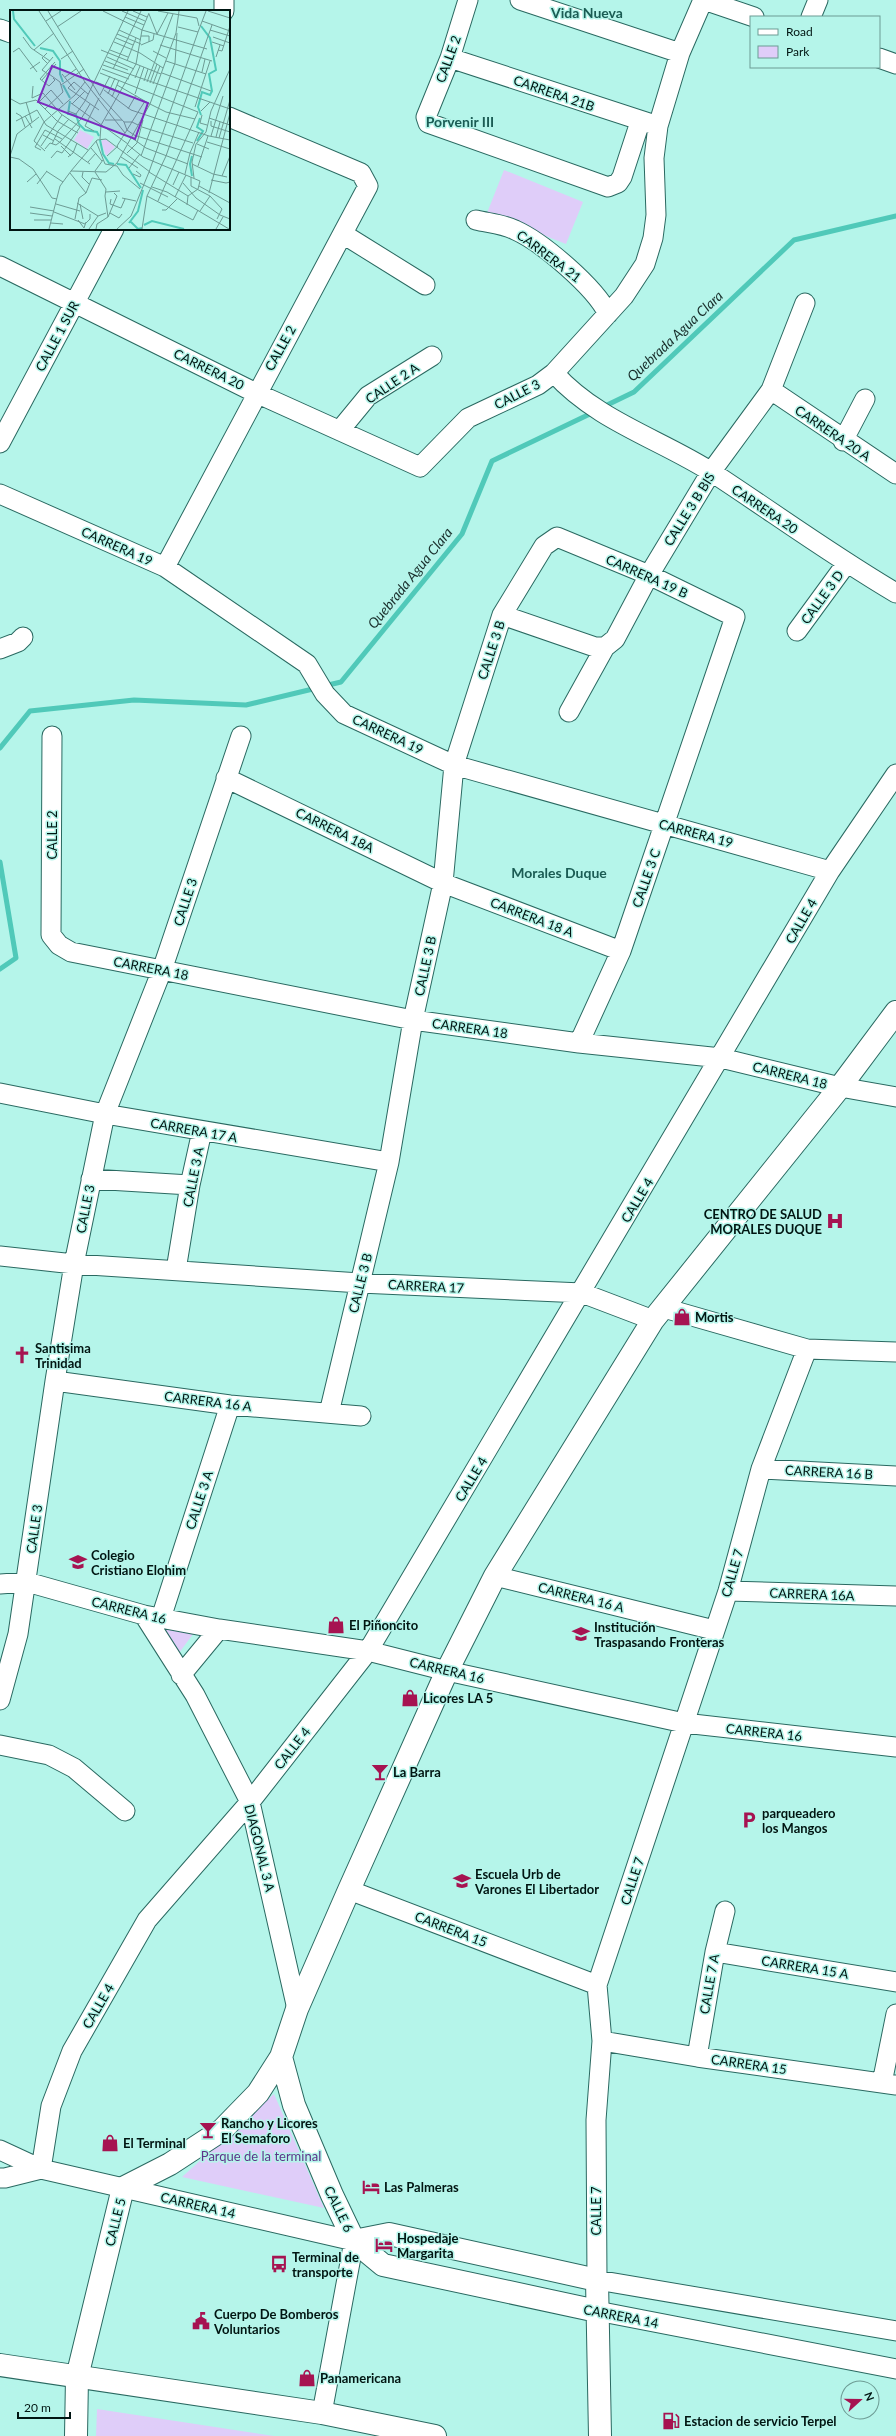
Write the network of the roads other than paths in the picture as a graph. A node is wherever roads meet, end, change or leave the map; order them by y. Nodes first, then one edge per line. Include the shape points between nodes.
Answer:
1 (468, 0) edge
2 (520, 0) edge
3 (704, 0) edge
4 (818, 0) edge
5 (751, 16) edge
6 (811, 16) edge
7 (0, 29) edge
8 (10, 33) edge
9 (680, 53) junction
10 (450, 58) junction
11 (880, 58) edge
12 (896, 64) edge
13 (230, 117) edge
14 (640, 122) junction
15 (658, 126) junction
16 (476, 220) dead end
17 (113, 230) edge
18 (343, 234) junction
19 (0, 266) edge
20 (425, 285) dead end
21 (74, 302) junction
22 (805, 303) dead end
23 (608, 314) junction
24 (432, 356) dead end
25 (559, 378) junction
26 (771, 390) junction
27 (256, 393) junction
28 (865, 399) dead end
29 (340, 430) junction
30 (843, 441) junction
31 (0, 444) edge
32 (420, 467) joint
33 (712, 472) junction
34 (896, 474) edge
35 (0, 494) edge
36 (557, 537) joint
37 (846, 564) junction
38 (165, 567) junction
39 (649, 575) junction
40 (896, 593) edge
41 (502, 615) junction
42 (735, 617) joint
43 (797, 631) dead end
44 (23, 637) dead end
45 (605, 647) junction
46 (0, 649) edge
47 (569, 712) dead end
48 (52, 736) dead end
49 (241, 736) dead end
50 (454, 765) junction
51 (896, 774) edge
52 (226, 778) junction
53 (665, 824) junction
54 (830, 871) junction
55 (443, 883) junction
56 (51, 935) joint
57 (620, 952) junction
58 (162, 970) junction
59 (896, 1012) edge
60 (412, 1020) junction
61 (579, 1043) junction
62 (720, 1058) junction
63 (840, 1087) junction
64 (0, 1094) edge
65 (896, 1097) edge
66 (105, 1114) junction
67 (202, 1131) junction
68 (389, 1162) junction
69 (91, 1179) junction
70 (190, 1185) junction
71 (0, 1256) edge
72 (74, 1264) junction
73 (176, 1270) junction
74 (360, 1283) junction
75 (582, 1293) junction
76 (659, 1314) junction
77 (807, 1349) junction
78 (896, 1352) edge
79 (55, 1381) junction
80 (230, 1405) junction
81 (329, 1413) junction
82 (361, 1416) dead end
83 (761, 1469) junction
84 (896, 1476) edge
85 (495, 1576) junction
86 (26, 1582) junction
87 (0, 1584) edge
88 (728, 1592) junction
89 (896, 1596) edge
90 (152, 1617) junction
91 (219, 1629) junction
92 (714, 1630) junction
93 (368, 1651) junction
94 (447, 1671) junction
95 (181, 1675) junction
96 (0, 1700) edge
97 (684, 1723) junction
98 (0, 1745) edge
99 (896, 1747) edge
100 (250, 1802) junction
101 (125, 1811) dead end
102 (349, 1890) junction
103 (725, 1911) dead end
104 (715, 1952) junction
105 (896, 1982) edge
106 (597, 1985) junction
107 (297, 2009) junction
108 (896, 2014) edge
109 (602, 2041) junction
110 (281, 2057) junction
111 (697, 2057) junction
112 (889, 2084) edge
113 (0, 2150) edge
114 (41, 2169) junction
115 (0, 2178) edge
116 (123, 2188) junction
117 (354, 2241) junction
118 (596, 2280) junction
119 (597, 2311) junction
120 (896, 2331) edge
121 (0, 2365) edge
122 (896, 2369) edge
123 (0, 2379) edge
124 (76, 2384) junction
125 (322, 2413) junction
126 (76, 2436) edge
127 (369, 2436) edge
128 (435, 2436) edge
129 (600, 2436) edge

1 - 10 street, CALLE 2
2 - 9 street
3 - 5 street
3 - 9 street, CALLE 3
4 - 6 street
7 - 8 street
9 - 15 street, CALLE 3
10 - 14 street, CARRERA 21B
10 - 14 street, CALLE 2 via 426,118 428,123 608,187 618,184 622,177
11 - 12 street
13 - 18 street, CALLE 2 via 361,173 368,186
14 - 15 street, CARRERA 21B
15 - 23 street, CALLE 3 via 654,158 656,215 653,238 645,264 624,296
16 - 23 street, CARRERA 21 via 514,230 550,254 582,281 603,303
17 - 21 street, CALLE 1 SUR
18 - 20 street
18 - 27 street, CALLE 2
19 - 21 street, CARRERA 20
21 - 27 street, CARRERA 20
21 - 31 street, CALLE 1 SUR
22 - 26 street, CALLE 3 B BIS
23 - 25 street, CALLE 3
24 - 29 street, CALLE 2 A via 368,396
25 - 32 street, CALLE 3 via 538,385 468,418
25 - 33 street, CARRERA 20 via 611,419
26 - 30 street, CARRERA 20 A
26 - 33 street, CALLE 3 B BIS
27 - 29 street, CARRERA 20
27 - 38 street, CALLE 2
28 - 30 street
29 - 32 street, CARRERA 20
30 - 34 street, CARRERA 20 A
33 - 37 street, CARRERA 20
33 - 39 street, CALLE 3 B BIS
35 - 38 street, CARRERA 19
36 - 39 street, CARRERA 19 B
36 - 41 street, CALLE 3 B via 544,546
37 - 40 street, CARRERA 20
37 - 43 street, CALLE 3 D
38 - 50 street, CARRERA 19 via 307,664 325,694 344,714
39 - 42 street, CARRERA 19 B
39 - 45 street, CALLE 3 B BIS via 615,638
41 - 45 street via 595,647
41 - 50 street, CALLE 3 B
42 - 53 street, CALLE 3 C
44 - 46 street via 18,642
45 - 47 street, CALLE 3 B BIS
48 - 56 street, CALLE 2
49 - 52 street, CALLE 3
50 - 53 street, CARRERA 19
50 - 55 street, CALLE 3 B
51 - 54 street, CALLE 4
52 - 55 street, CARRERA 18A
52 - 58 street, CALLE 3
53 - 54 street, CARRERA 19
53 - 57 street, CALLE 3 C
54 - 62 street, CALLE 4
55 - 57 street, CARRERA 18 A
55 - 60 street, CALLE 3 B
56 - 58 street, CARRERA 18 via 59,945 71,952
57 - 61 street, CALLE 3 C
58 - 60 street, CARRERA 18
58 - 66 street, CALLE 3
59 - 63 street, CALLE 5
60 - 61 street, CARRERA 18
60 - 68 street, CALLE 3 B
61 - 62 street, CARRERA 18
62 - 63 street, CARRERA 18
62 - 75 street, CALLE 4
63 - 65 street, CARRERA 18
63 - 76 street, CALLE 5
64 - 66 street, CARRERA 17 A
66 - 67 street, CARRERA 17 A
66 - 69 street, CALLE 3
67 - 68 street, CARRERA 17 A
67 - 70 street, CALLE 3 A
68 - 74 street, CALLE 3 B
69 - 70 street
69 - 72 street, CALLE 3
70 - 73 street, CALLE 3 A
71 - 72 street, CARRERA 17
72 - 73 street, CARRERA 17
72 - 79 street, CALLE 3
73 - 74 street, CARRERA 17
74 - 75 street, CARRERA 17
74 - 81 street, CALLE 3 B
75 - 76 street, CARRERA 17
75 - 93 street, CALLE 4
76 - 77 street, CARRERA 17
76 - 85 street, CALLE 5
77 - 78 street, CARRERA 17
77 - 83 street, CALLE 7
79 - 80 street, CARRERA 16 A
79 - 86 street, CALLE 3
80 - 81 street, CARRERA 16 A
80 - 90 street, CALLE 3 A
81 - 82 street, CARRERA 16 A
83 - 84 street, CARRERA 16 B
83 - 88 street, CALLE 7
85 - 92 street, CARRERA 16 A
85 - 94 street, CALLE 5
86 - 87 street, CARRERA 16
86 - 90 street, CARRERA 16
86 - 96 street, CALLE 3 via 18,1634
88 - 89 street, CARRERA 16A
88 - 92 street, CALLE 7
90 - 91 street, CARRERA 16
90 - 95 street, DIAGONAL 3 A
91 - 93 street, CARRERA 16
91 - 95 street
92 - 97 street, CALLE 7
93 - 94 street, CARRERA 16
93 - 100 street, CALLE 4
94 - 97 street, CARRERA 16
94 - 102 street, CALLE 5
95 - 100 street, DIAGONAL 3 A via 195,1695
97 - 99 street, CARRERA 16
97 - 106 street, CALLE 7
98 - 101 street via 49,1755 68,1765
100 - 107 street, DIAGONAL 3 A
100 - 114 street, CALLE 4 via 147,1920 72,2051 51,2106
102 - 106 street, CARRERA 15
102 - 107 street, CALLE 5
103 - 104 street, CALLE 7 A
104 - 105 street, CARRERA 15 A
104 - 111 street, CALLE 7 A
106 - 109 street, CALLE 7
107 - 110 street, CALLE 5
108 - 112 street
109 - 111 street, CARRERA 15
109 - 118 street, CALLE 7 via 596,2120
110 - 116 street, CALLE 5 via 258,2093 222,2130 170,2164
110 - 117 street, CALLE 6 via 294,2104
111 - 112 street, CARRERA 15
113 - 114 street, CARRERA 14
114 - 115 street, CARRERA 14
114 - 116 street, CARRERA 14
116 - 117 street, CARRERA 14
116 - 124 street, CALLE 5
117 - 118 street, CARRERA 14 via 389,2234
117 - 119 street, CARRERA 14 via 383,2266
117 - 125 street, CALLE 6
118 - 119 street, CALLE 7
118 - 120 street, CARRERA 14
119 - 122 street, CARRERA 14
119 - 129 street, CALLE 7
121 - 124 street
123 - 124 street
124 - 125 street
124 - 126 street, CALLE 5
124 - 127 street
125 - 128 street

